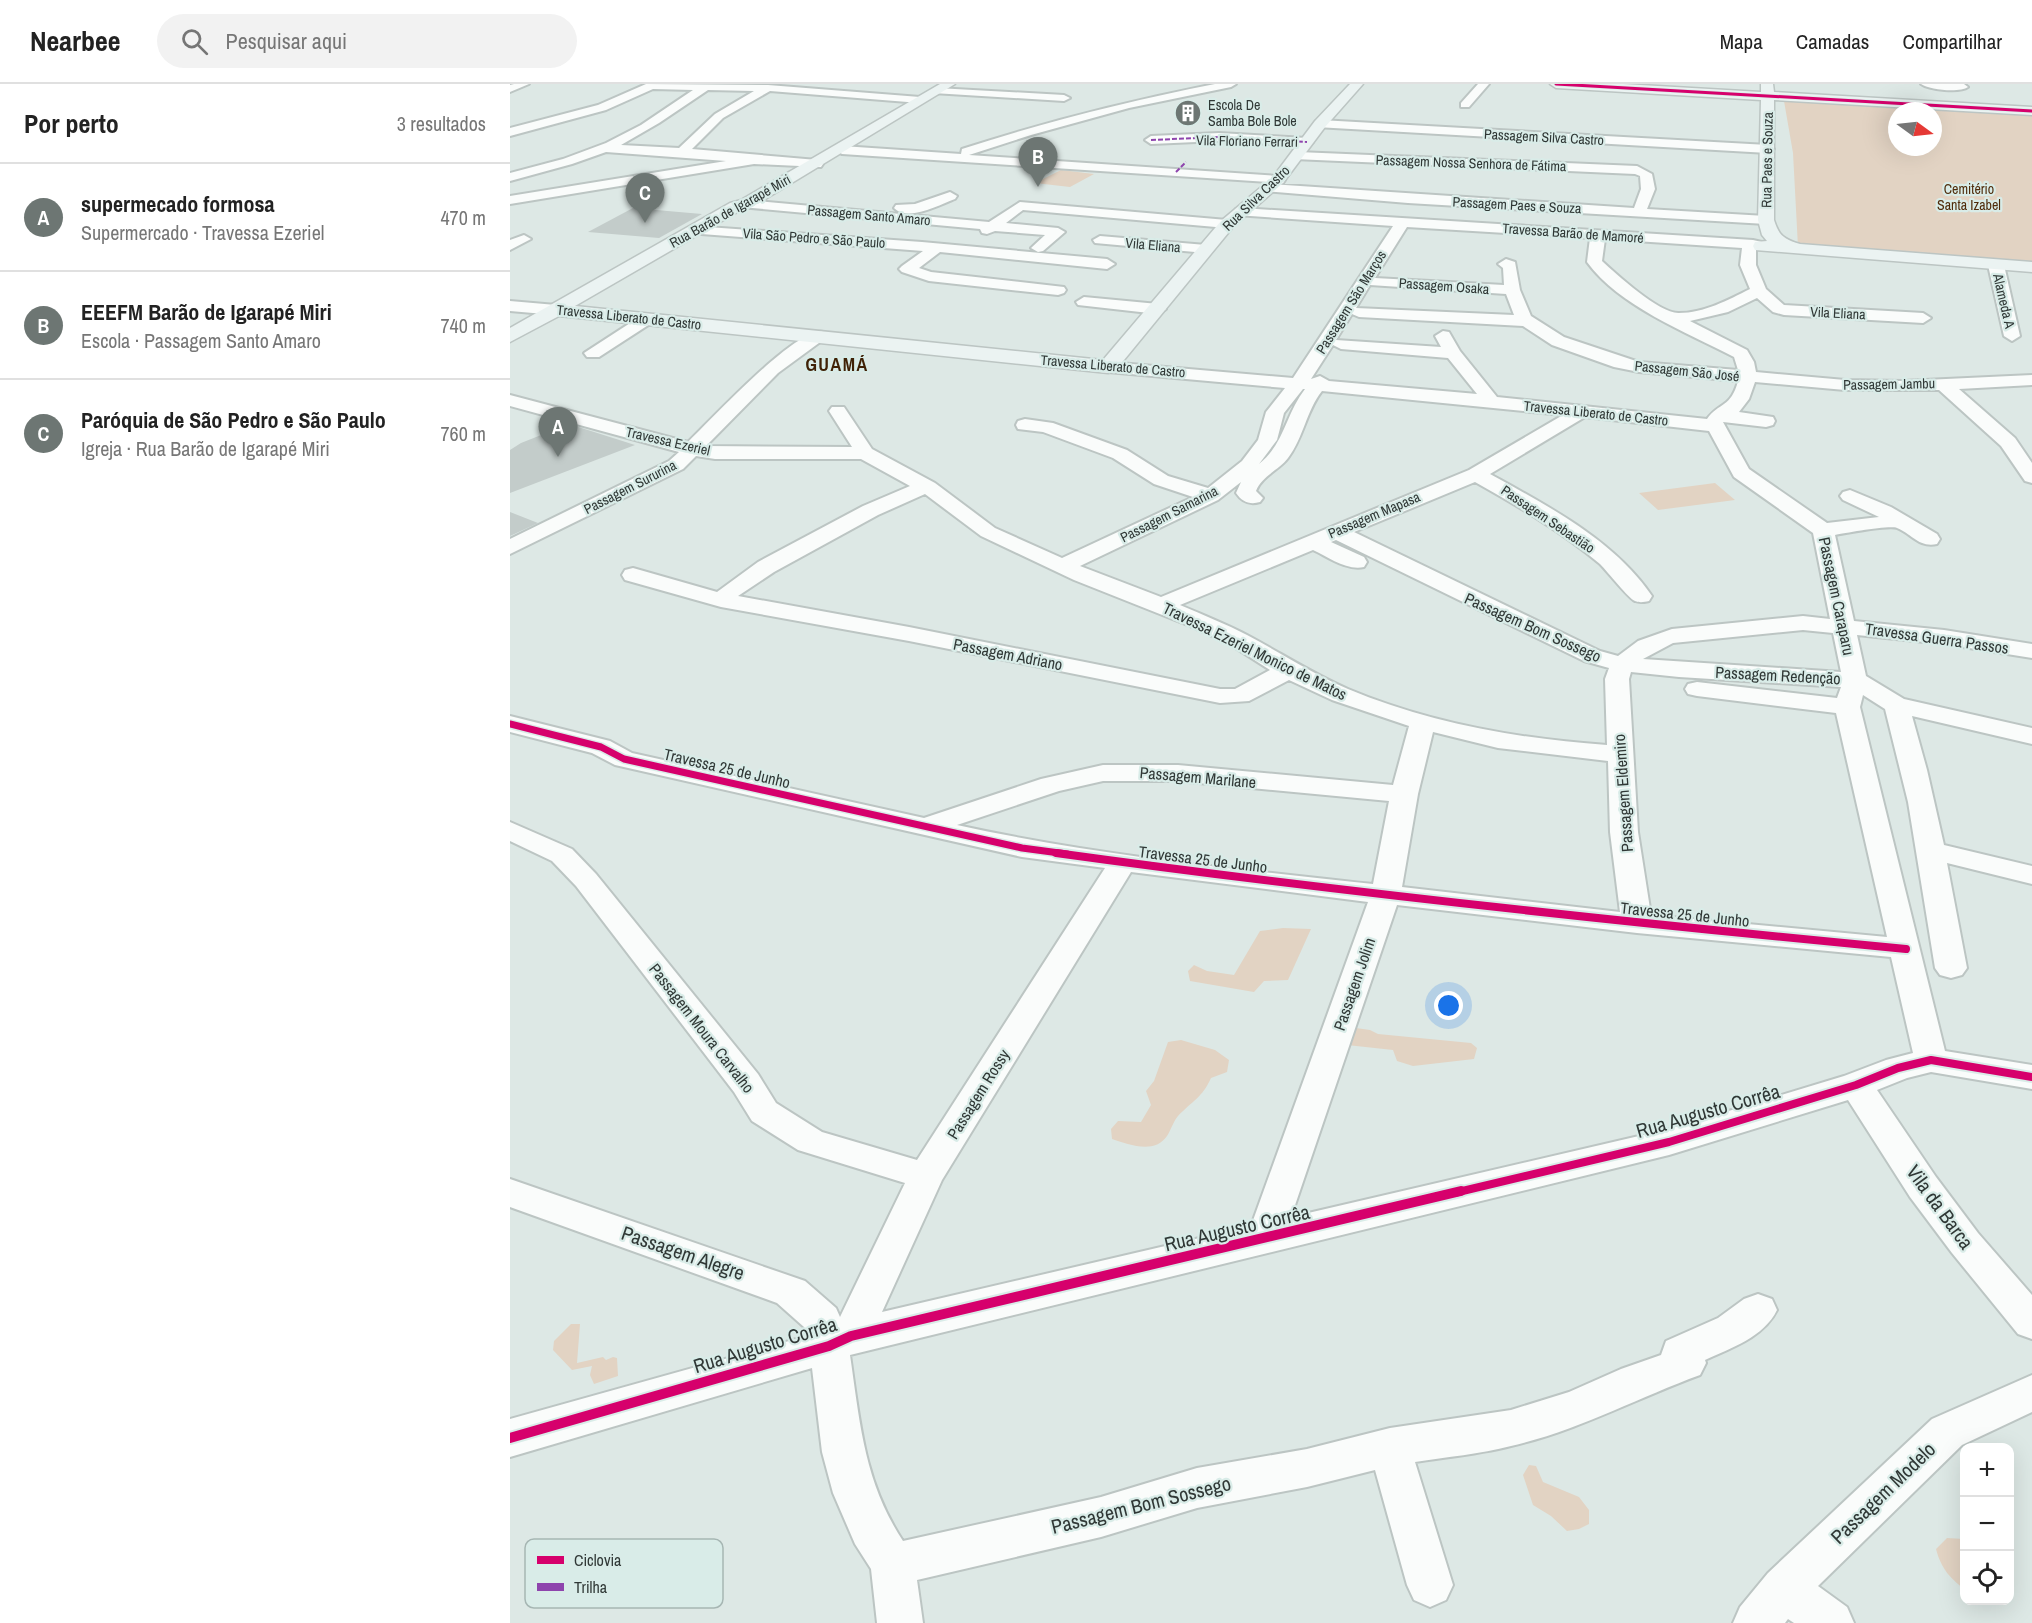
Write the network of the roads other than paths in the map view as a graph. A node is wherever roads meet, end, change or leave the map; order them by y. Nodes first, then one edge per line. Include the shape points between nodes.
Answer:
1 (524, 84) edge
2 (1231, 84) edge
3 (1357, 84) edge
4 (1484, 84) edge
5 (1556, 84) edge
6 (1926, 84) edge
7 (652, 85) edge
8 (1963, 85) edge
9 (772, 86) edge
10 (940, 86) edge
11 (705, 87) junction
12 (1688, 88) edge
13 (510, 89) edge
14 (1767, 90) edge
15 (1064, 98) dead end
16 (920, 100) junction
17 (1465, 105) dead end
18 (1969, 107) junction
19 (2032, 111) edge
20 (1320, 124) junction
21 (510, 132) edge
22 (1151, 140) dead end
23 (603, 148) junction
24 (1768, 149) junction
25 (842, 150) junction
26 (682, 152) junction
27 (956, 156) junction
28 (754, 160) junction
29 (1390, 160) junction
30 (1186, 162) dead end
31 (817, 164) junction
32 (1290, 168) junction
33 (1176, 172) junction
34 (1379, 175) dead end
35 (510, 177) edge
36 (950, 196) dead end
37 (510, 200) edge
38 (746, 204) junction
39 (1241, 212) junction
40 (1639, 212) junction
41 (841, 213) junction
42 (1407, 223) junction
43 (1227, 224) junction
44 (993, 226) junction
45 (693, 230) junction
46 (1598, 236) junction
47 (524, 239) dead end
48 (1760, 239) junction
49 (1100, 240) dead end
50 (969, 243) dead end
51 (510, 246) edge
52 (1038, 248) dead end
53 (935, 249) junction
54 (1206, 249) junction
55 (1107, 264) dead end
56 (1506, 264) dead end
57 (1996, 265) junction
58 (2032, 267) edge
59 (1376, 282) junction
60 (1058, 290) dead end
61 (1512, 290) junction
62 (1759, 291) junction
63 (1084, 302) dead end
64 (510, 306) edge
65 (1158, 309) junction
66 (556, 310) junction
67 (1359, 312) junction
68 (1923, 318) dead end
69 (647, 319) junction
70 (1676, 319) junction
71 (1528, 321) junction
72 (1442, 333) dead end
73 (510, 336) edge
74 (817, 336) junction
75 (2012, 336) dead end
76 (1341, 344) junction
77 (593, 353) dead end
78 (1453, 353) junction
79 (1108, 367) junction
80 (1747, 377) junction
81 (2032, 380) edge
82 (1298, 383) junction
83 (1942, 383) junction
84 (1318, 385) junction
85 (510, 400) edge
86 (1492, 402) junction
87 (838, 411) dead end
88 (1579, 412) junction
89 (1717, 421) junction
90 (1766, 421) dead end
91 (1025, 425) dead end
92 (691, 449) junction
93 (2023, 450) edge
94 (866, 453) junction
95 (1476, 474) junction
96 (2032, 477) edge
97 (928, 487) junction
98 (1211, 496) junction
99 (1850, 496) dead end
100 (1253, 498) dead end
101 (1898, 521) junction
102 (1824, 530) junction
103 (1324, 537) junction
104 (1929, 539) dead end
105 (510, 548) edge
106 (1062, 566) junction
107 (633, 575) dead end
108 (1641, 596) dead end
109 (721, 600) junction
110 (1161, 605) junction
111 (1843, 625) junction
112 (2032, 651) edge
113 (1288, 670) junction
114 (1619, 671) junction
115 (1855, 680) junction
116 (1896, 705) junction
117 (1847, 707) junction
118 (1423, 722) junction
119 (510, 724) edge
120 (2032, 736) edge
121 (1619, 754) junction
122 (1404, 794) junction
123 (927, 826) junction
124 (510, 830) edge
125 (1930, 850) junction
126 (1123, 862) junction
127 (2032, 875) edge
128 (1386, 893) junction
129 (1637, 923) junction
130 (1906, 950) junction
131 (1951, 968) dead end
132 (1931, 1060) junction
133 (2032, 1077) edge
134 (1856, 1085) junction
135 (926, 1176) junction
136 (510, 1193) edge
137 (1265, 1239) junction
138 (1758, 1310) dead end
139 (2032, 1323) edge
140 (840, 1341) junction
141 (2032, 1393) edge
142 (510, 1438) edge
143 (1390, 1447) junction
144 (893, 1564) junction
145 (1430, 1585) dead end
146 (1784, 1588) junction
147 (900, 1623) edge
148 (1756, 1623) edge
149 (1831, 1623) edge

1 - 13 street
2 - 27 street via 1083,116
3 - 20 street, Rua Silva Castro
4 - 17 street
5 - 12 street
6 - 8 street
7 - 11 street
7 - 21 street via 615,104
8 - 18 street
9 - 11 street
9 - 16 street
9 - 26 street via 719,116
10 - 15 street
10 - 16 street, Rua Barão de Igarapé Miri
11 - 23 street via 671,111
12 - 14 street
14 - 18 street
14 - 24 street, Rua Paes e Souza
16 - 25 street, Rua Barão de Igarapé Miri
18 - 19 street
20 - 24 street, Passagem Silva Castro
20 - 32 street, Rua Silva Castro
22 - 32 street, Vila Floriano Ferrari via 1219,137
23 - 26 street
23 - 35 street
24 - 48 street, Rua Paes e Souza
25 - 27 street
25 - 31 street, Rua Barão de Igarapé Miri
26 - 28 street
27 - 33 street
28 - 31 street
28 - 37 street
29 - 32 street, Passagem Nossa Senhora de Fátima
29 - 34 street
29 - 40 street, Passagem Nossa Senhora de Fátima via 1630,169 1644,172 1648,189
30 - 33 street
31 - 38 street, Rua Barão de Igarapé Miri
32 - 33 street
32 - 39 street, Rua Silva Castro
32 - 40 street, Passagem Paes e Souza via 1408,199
36 - 41 street via 914,209 855,205
38 - 41 street, Passagem Santo Amaro
38 - 45 street, Rua Barão de Igarapé Miri
39 - 42 street, Travessa Barão de Mamoré
39 - 43 street, Rua Silva Castro
40 - 48 street, Passagem Paes e Souza
41 - 44 street, Passagem Santo Amaro
42 - 46 street, Travessa Barão de Mamoré
42 - 59 street, Passagem São Marços
42 - 82 street, Passagem São Marços via 1379,256
43 - 44 street via 1018,206
43 - 54 street, Rua Silva Castro
44 - 50 street
44 - 52 street, Passagem Santo Amaro via 1058,232
45 - 53 street, Vila São Pedro e São Paulo
45 - 66 street, Rua Barão de Igarapé Miri
46 - 48 street, Travessa Barão de Mamoré
46 - 70 street via 1593,258 1597,267 1640,301
47 - 51 street
48 - 57 street, Travessa Barão de Mamoré via 1797,249
48 - 62 street via 1748,265
49 - 54 street, Vila Eliana
53 - 55 street, Vila São Pedro e São Paulo
53 - 60 street via 907,269 929,276
54 - 65 street, Rua Silva Castro
56 - 61 street, Passagem São José via 1510,265
57 - 58 street, Travessa Barão de Mamoré
57 - 75 street, Alameda A
59 - 61 street, Passagem Osaka
59 - 67 street, Passagem São Marços
61 - 71 street, Passagem São José
62 - 68 street, Vila Eliana via 1784,310
62 - 70 street via 1722,309
63 - 65 street
64 - 66 street, Travessa Liberato de Castro
65 - 79 street, Rua Silva Castro
66 - 69 street, Travessa Liberato de Castro
66 - 73 street, Rua Barão de Igarapé Miri
67 - 71 street
67 - 76 street, Passagem São Marços
69 - 74 street, Travessa Liberato de Castro
69 - 77 street
70 - 80 street via 1736,350 1744,358
71 - 80 street, Passagem São José via 1558,341 1620,363
72 - 78 street
74 - 79 street, Travessa Liberato de Castro
74 - 92 street, Passagem Sururina via 772,369
76 - 78 street
76 - 84 street, Passagem São Marços
78 - 86 street
79 - 82 street, Travessa Liberato de Castro
80 - 83 street, Passagem Jambu via 1845,386
80 - 89 street via 1735,407
81 - 83 street, Passagem Jambu
82 - 84 street, Travessa Liberato de Castro
82 - 98 street, Passagem Samarina via 1275,412 1267,440 1249,465
83 - 93 street
84 - 86 street, Travessa Liberato de Castro
84 - 100 street via 1302,406 1286,449 1246,488
85 - 92 street, Travessa Ezeriel
86 - 88 street, Travessa Liberato de Castro
87 - 94 street, Travessa Ezeriel Monico de Matos
88 - 89 street, Travessa Liberato de Castro
88 - 95 street, Passagem Mapasa
89 - 90 street, Travessa Liberato de Castro
89 - 102 street, Passagem Caraparu via 1741,473
91 - 98 street via 1046,427 1120,454 1161,480
92 - 94 street, Travessa Ezeriel via 745,454
92 - 105 street, Passagem Sururina via 676,465
93 - 96 street
94 - 97 street, Travessa Ezeriel Monico de Matos
95 - 103 street, Passagem Mapasa
95 - 108 street, Passagem Sebastião via 1525,501 1581,540
97 - 106 street, Travessa Ezeriel Monico de Matos via 988,532
97 - 109 street via 886,503 787,557
98 - 106 street, Passagem Samarina
99 - 101 street
101 - 102 street
101 - 104 street
102 - 111 street, Passagem Caraparu
103 - 110 street, Passagem Mapasa
103 - 114 street, Passagem Bom Sossego via 1523,639
106 - 110 street, Travessa Ezeriel Monico de Matos
107 - 109 street, Passagem Adriano
109 - 113 street, Passagem Adriano via 1220,696 1240,696
110 - 113 street, Travessa Ezeriel Monico de Matos via 1239,640
111 - 112 street, Travessa Guerra Passos
111 - 114 street, Passagem Bom Sossego via 1779,624 1672,636 1649,643
111 - 115 street, Passagem Caraparu
113 - 118 street, Travessa Ezeriel Monico de Matos via 1341,694
114 - 115 street, Passagem Redenção
114 - 117 street, Passagem Redenção
114 - 121 street, Passagem Eldemiro
115 - 116 street, Passagem Redenção
115 - 117 street, Passagem Caraparu
116 - 120 street, Passagem Redenção
116 - 125 street via 1909,744
117 - 130 street
118 - 121 street, Travessa Ezeriel Monico de Matos via 1498,740
118 - 122 street, Passagem Jolim
119 - 123 street, Travessa 25 de Junho via 601,747 624,759
121 - 129 street, Passagem Eldemiro via 1624,832
122 - 123 street, Passagem Marilane via 1178,773 1103,773 1051,785
122 - 128 street, Passagem Jolim
123 - 126 street, Travessa 25 de Junho via 1022,848
124 - 135 street, Passagem Moura Carvalho via 562,855 586,880 746,1083 764,1112 810,1141
125 - 127 street
125 - 131 street
126 - 128 street, Travessa 25 de Junho
126 - 135 street, Passagem Rossy
128 - 129 street, Travessa 25 de Junho
128 - 137 street, Passagem Jolim
129 - 130 street, Travessa 25 de Junho
130 - 132 street
132 - 133 street, Rua Augusto Corrêa
132 - 134 street, Rua Augusto Corrêa
134 - 137 street, Rua Augusto Corrêa via 1669,1142
134 - 139 street, Vila da Barca via 1965,1243
135 - 140 street, Passagem Rossy
136 - 140 street, Passagem Alegre via 791,1292
137 - 140 street, Rua Augusto Corrêa
138 - 143 street, Passagem Bom Sossego via 1732,1330 1680,1353 1686,1363 1578,1407 1512,1428
140 - 142 street, Rua Augusto Corrêa
140 - 144 street via 843,1452 867,1521
141 - 146 street, Passagem Modelo via 1947,1432
143 - 144 street, Passagem Bom Sossego via 1197,1488 1101,1517
143 - 145 street
144 - 147 street
146 - 148 street, Passagem Modelo
146 - 149 street

